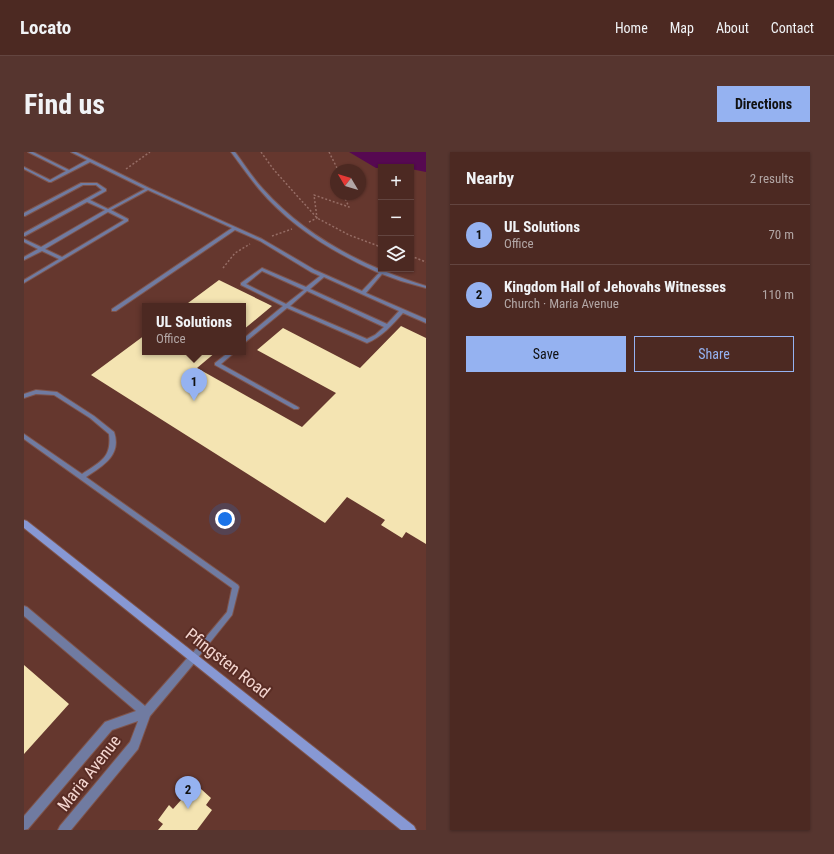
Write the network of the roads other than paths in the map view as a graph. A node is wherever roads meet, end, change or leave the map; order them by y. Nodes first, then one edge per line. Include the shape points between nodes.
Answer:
1 (30, 152) edge
2 (73, 152) edge
3 (233, 152) edge
4 (90, 160) junction
5 (24, 168) edge
6 (70, 170) junction
7 (148, 189) junction
8 (87, 200) junction
9 (107, 210) junction
10 (24, 215) edge
11 (235, 228) junction
12 (24, 235) edge
13 (24, 240) edge
14 (41, 249) junction
15 (24, 259) edge
16 (62, 259) junction
17 (378, 270) edge
18 (382, 272) joint
19 (322, 276) junction
20 (24, 282) edge
21 (426, 287) edge
22 (307, 289) junction
23 (363, 293) junction
24 (286, 306) junction
25 (114, 310) dead end
26 (402, 310) junction
27 (426, 321) edge
28 (387, 326) junction
29 (246, 339) edge
30 (228, 355) edge
31 (24, 396) edge
32 (296, 408) dead end
33 (24, 436) edge
34 (82, 477) junction
35 (24, 523) edge
36 (24, 610) edge
37 (193, 658) junction
38 (146, 713) junction
39 (24, 825) edge
40 (64, 830) edge
41 (410, 830) edge

1 - 6 lane
2 - 4 lane
3 - 17 lane via 260,188 298,225 350,258
4 - 6 lane
4 - 7 lane
5 - 6 lane via 50,181
7 - 9 lane
7 - 11 lane
8 - 9 lane
8 - 10 lane via 105,190 97,184 82,184
8 - 12 lane
9 - 14 lane
9 - 16 lane via 127,220
11 - 19 lane via 261,240
11 - 25 lane
13 - 14 lane
14 - 15 lane
14 - 16 lane
16 - 20 lane
18 - 21 lane
18 - 23 lane
19 - 22 lane
19 - 23 lane
22 - 24 lane
22 - 24 lane via 262,269 243,284
22 - 28 lane
23 - 26 lane
24 - 28 lane via 367,341 375,338
24 - 29 lane
26 - 27 lane
26 - 28 lane
30 - 32 lane via 217,364
31 - 34 lane via 36,392 55,393 112,433 114,445 107,460
33 - 34 lane
34 - 37 lane via 236,587 230,613
35 - 37 main road, Pfingsten Road
36 - 38 street
37 - 38 street, Maria Avenue
37 - 41 main road, Pfingsten Road
38 - 39 street, Maria Avenue via 109,726
38 - 40 street, Maria Avenue via 134,745

